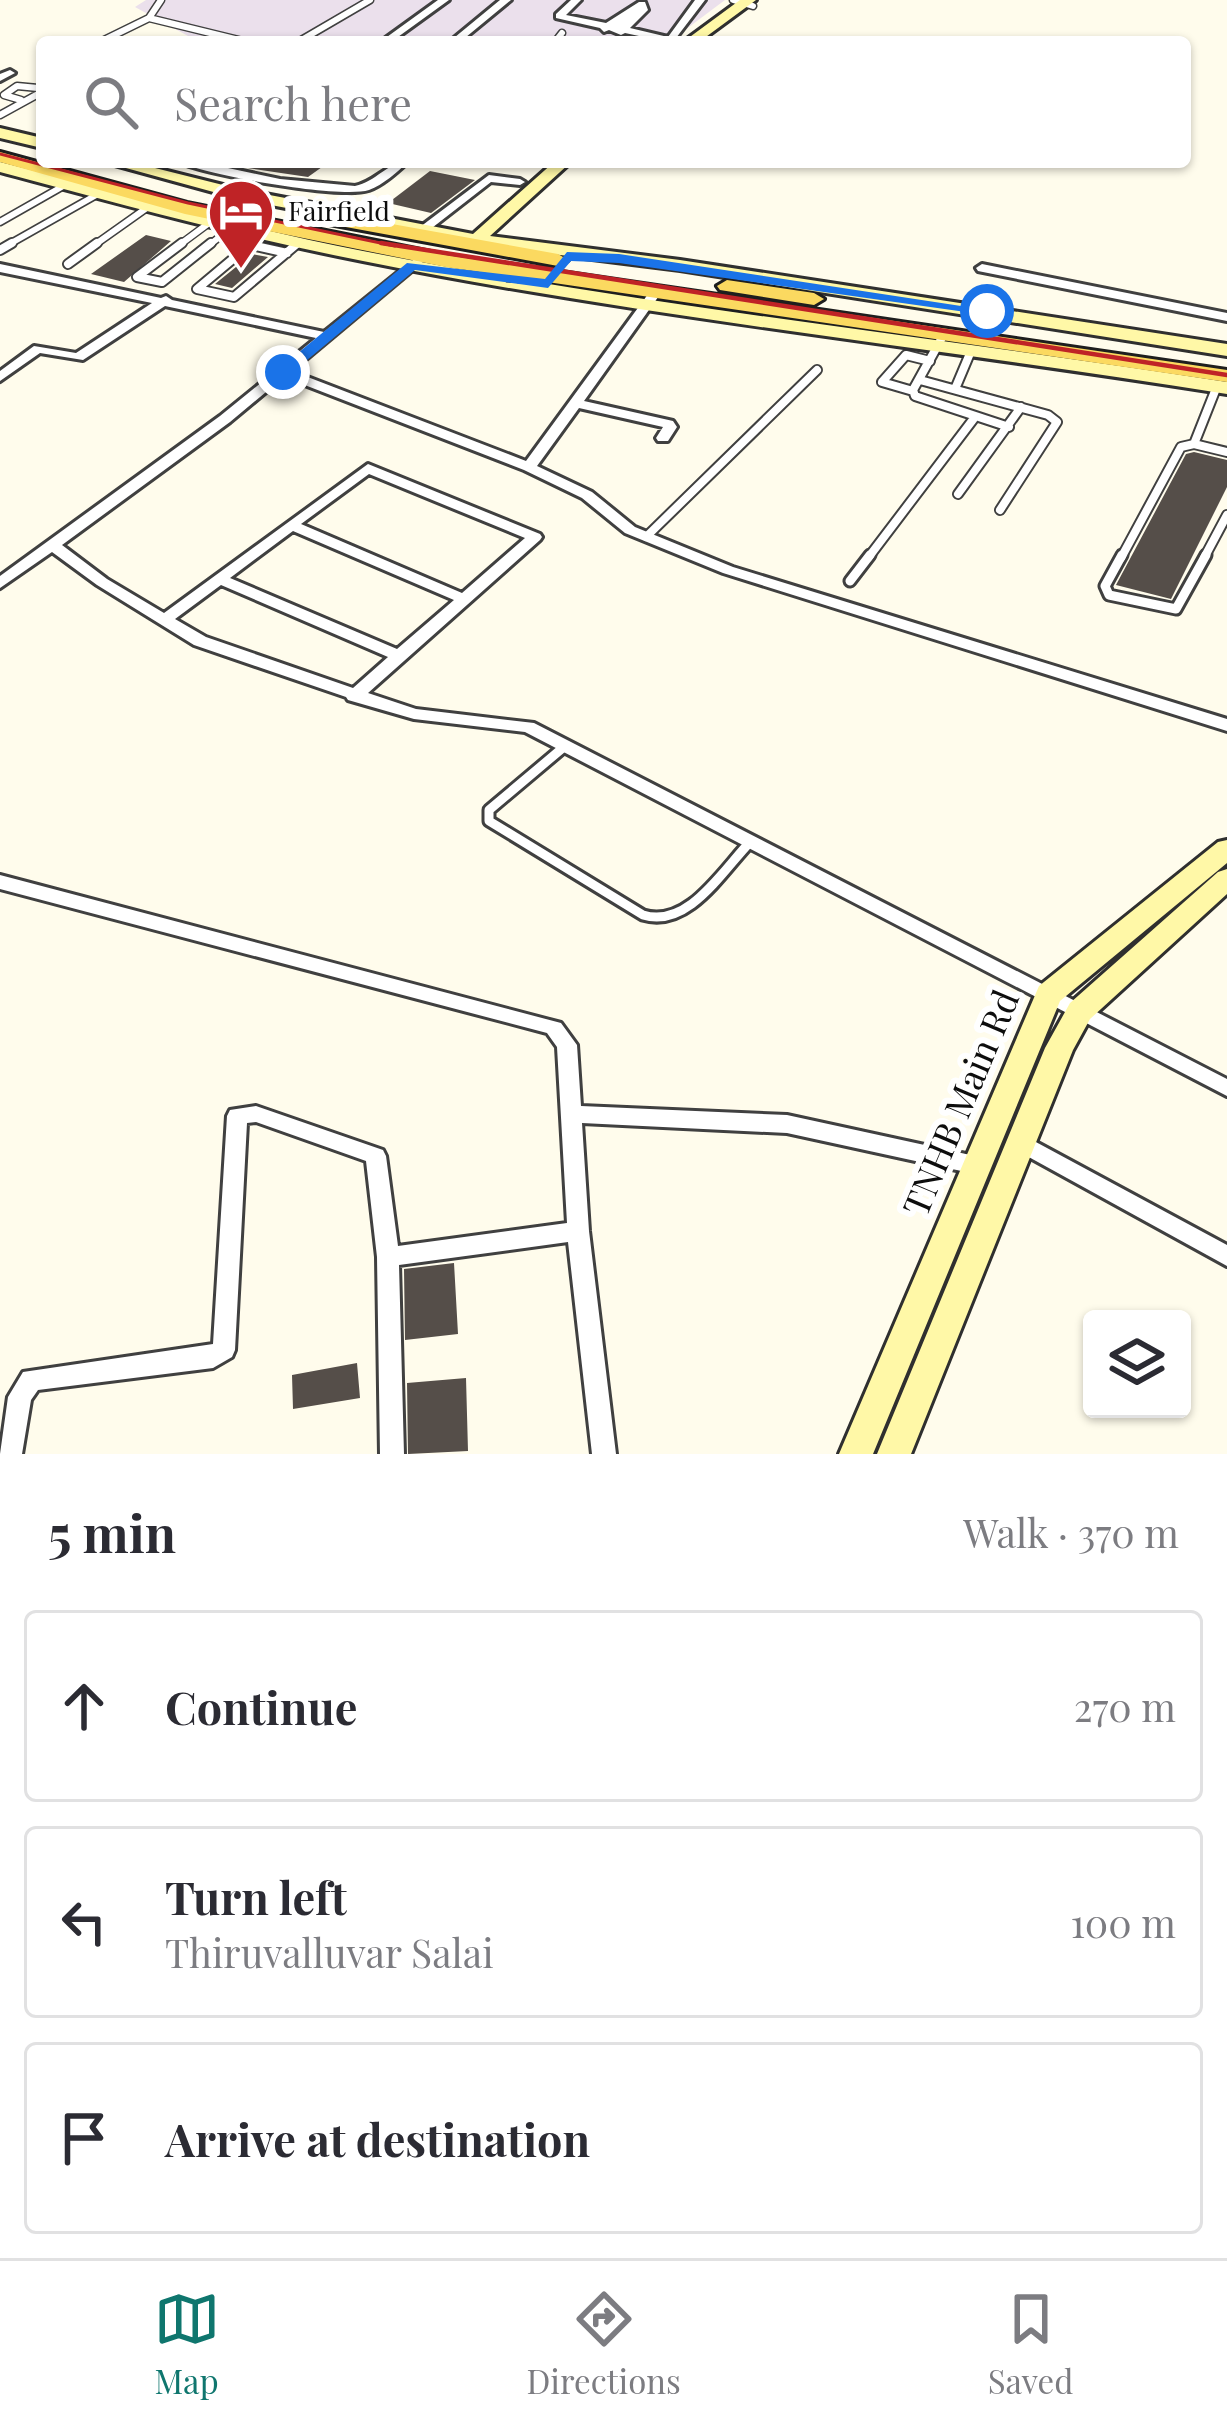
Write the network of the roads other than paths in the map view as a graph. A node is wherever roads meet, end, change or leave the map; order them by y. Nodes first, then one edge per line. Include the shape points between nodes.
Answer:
1 (161, 0) edge
2 (370, 0) edge
3 (444, 0) edge
4 (506, 0) edge
5 (577, 0) edge
6 (700, 0) edge
7 (751, 1) edge
8 (644, 2) edge
9 (148, 18) junction
10 (604, 28) junction
11 (621, 32) junction
12 (562, 33) dead end
13 (112, 36) edge
14 (223, 36) edge
15 (308, 36) edge
16 (393, 36) edge
17 (461, 36) edge
18 (560, 36) edge
19 (645, 36) edge
20 (678, 36) edge
21 (699, 36) edge
22 (713, 36) edge
23 (36, 80) edge
24 (29, 86) junction
25 (36, 90) edge
26 (36, 94) edge
27 (21, 100) junction
28 (0, 115) edge
29 (0, 133) edge
30 (36, 142) edge
31 (0, 143) edge
32 (36, 152) edge
33 (0, 157) edge
34 (0, 167) edge
35 (36, 167) edge
36 (40, 168) edge
37 (97, 168) edge
38 (138, 168) edge
39 (213, 168) edge
40 (395, 168) edge
41 (537, 168) edge
42 (555, 168) edge
43 (520, 182) junction
44 (65, 185) junction
45 (335, 185) junction
46 (355, 188) junction
47 (98, 194) junction
48 (148, 208) junction
49 (318, 209) junction
50 (0, 222) edge
51 (209, 223) junction
52 (231, 228) junction
53 (424, 230) junction
54 (257, 240) junction
55 (463, 240) junction
56 (294, 247) junction
57 (0, 250) edge
58 (417, 261) junction
59 (68, 264) dead end
60 (0, 268) edge
61 (982, 268) dead end
62 (652, 298) junction
63 (166, 300) junction
64 (1227, 317) edge
65 (326, 337) junction
66 (1085, 346) junction
67 (937, 347) junction
68 (1227, 350) edge
69 (971, 351) junction
70 (78, 357) junction
71 (1227, 362) edge
72 (96, 364) dead end
73 (817, 370) dead end
74 (283, 372) junction
75 (0, 376) edge
76 (920, 380) junction
77 (1224, 383) edge
78 (955, 388) junction
79 (914, 391) junction
80 (575, 403) junction
81 (1021, 407) junction
82 (975, 417) junction
83 (1009, 427) junction
84 (663, 438) dead end
85 (1194, 445) junction
86 (1227, 452) edge
87 (529, 467) junction
88 (958, 494) dead end
89 (1000, 510) dead end
90 (1227, 515) edge
91 (293, 526) junction
92 (646, 537) junction
93 (51, 544) junction
94 (222, 580) junction
95 (850, 581) dead end
96 (0, 583) edge
97 (464, 599) junction
98 (165, 619) junction
99 (399, 656) junction
100 (354, 696) junction
101 (1227, 725) edge
102 (565, 746) junction
103 (751, 841) junction
104 (1227, 849) edge
105 (1227, 879) edge
106 (0, 882) edge
107 (1049, 994) junction
108 (1081, 1010) junction
109 (1227, 1088) edge
110 (571, 1114) junction
111 (1021, 1143) junction
112 (975, 1165) junction
113 (578, 1231) junction
114 (1227, 1256) edge
115 (388, 1257) junction
116 (10, 1454) edge
117 (392, 1454) edge
118 (604, 1454) edge
119 (856, 1454) edge
120 (894, 1454) edge

1 - 9 lane
2 - 15 lane
3 - 16 street
4 - 17 street
5 - 10 street via 560,16
6 - 20 street
7 - 21 street
7 - 22 street
8 - 10 street
8 - 11 street
9 - 13 lane
9 - 14 lane
10 - 11 street
11 - 19 street
12 - 18 lane
23 - 24 lane
24 - 25 lane
24 - 27 lane via 4,95
26 - 27 lane
27 - 28 lane
29 - 30 street
31 - 32 main road
33 - 35 main road
34 - 44 street
36 - 58 main road
37 - 55 main road via 202,195
38 - 49 street
39 - 45 street
40 - 46 street
41 - 43 street
42 - 55 street
43 - 53 street via 489,178
43 - 55 street
44 - 47 street
44 - 50 lane
45 - 46 street
45 - 49 street
46 - 49 street
47 - 48 street
47 - 57 lane
48 - 51 street
48 - 59 lane
49 - 53 street
51 - 52 street
51 - 52 lane via 137,277 163,282
52 - 54 street
53 - 55 street
54 - 56 street
54 - 56 lane via 197,289 234,297
55 - 66 main road
55 - 68 street
56 - 58 street
58 - 62 main road
58 - 62 street
58 - 65 street
60 - 63 street
61 - 64 street
62 - 67 main road
62 - 80 street
63 - 65 street
63 - 70 street
65 - 74 street
66 - 67 main road
66 - 71 main road
66 - 77 main road
67 - 69 street
67 - 76 lane
67 - 79 lane via 906,355 882,382
69 - 77 street
69 - 78 lane
70 - 72 street
70 - 75 street via 38,349
73 - 92 lane
74 - 87 street
74 - 93 street
76 - 78 lane
76 - 79 lane
77 - 85 lane
78 - 81 lane
79 - 82 lane
80 - 84 street via 668,424
80 - 87 street
81 - 83 lane
81 - 89 lane via 1054,418 1056,428
82 - 83 lane
82 - 95 lane
83 - 88 lane
85 - 86 lane
85 - 90 lane via 1181,447 1105,586 1109,595 1176,609
87 - 92 street
91 - 94 street
91 - 97 street
91 - 97 street via 368,468 535,537
92 - 101 street via 769,584
93 - 96 street
93 - 98 street
94 - 98 street
94 - 99 street
97 - 99 street
98 - 100 street via 200,641
99 - 100 street
100 - 102 street via 414,714 528,728
102 - 103 street
102 - 103 lane via 489,809 489,821 643,915 679,916
103 - 107 street
104 - 107 street, TNHB Main Rd
105 - 108 street
106 - 110 street via 554,1028 568,1045
107 - 108 street
107 - 112 street, TNHB Main Rd
108 - 109 street
108 - 111 street
110 - 112 street via 787,1124
110 - 113 street
111 - 114 street
111 - 120 street
112 - 119 street, TNHB Main Rd
113 - 115 street
113 - 118 street
115 - 116 street via 376,1156 256,1114 237,1116 224,1351 31,1379
115 - 117 street

